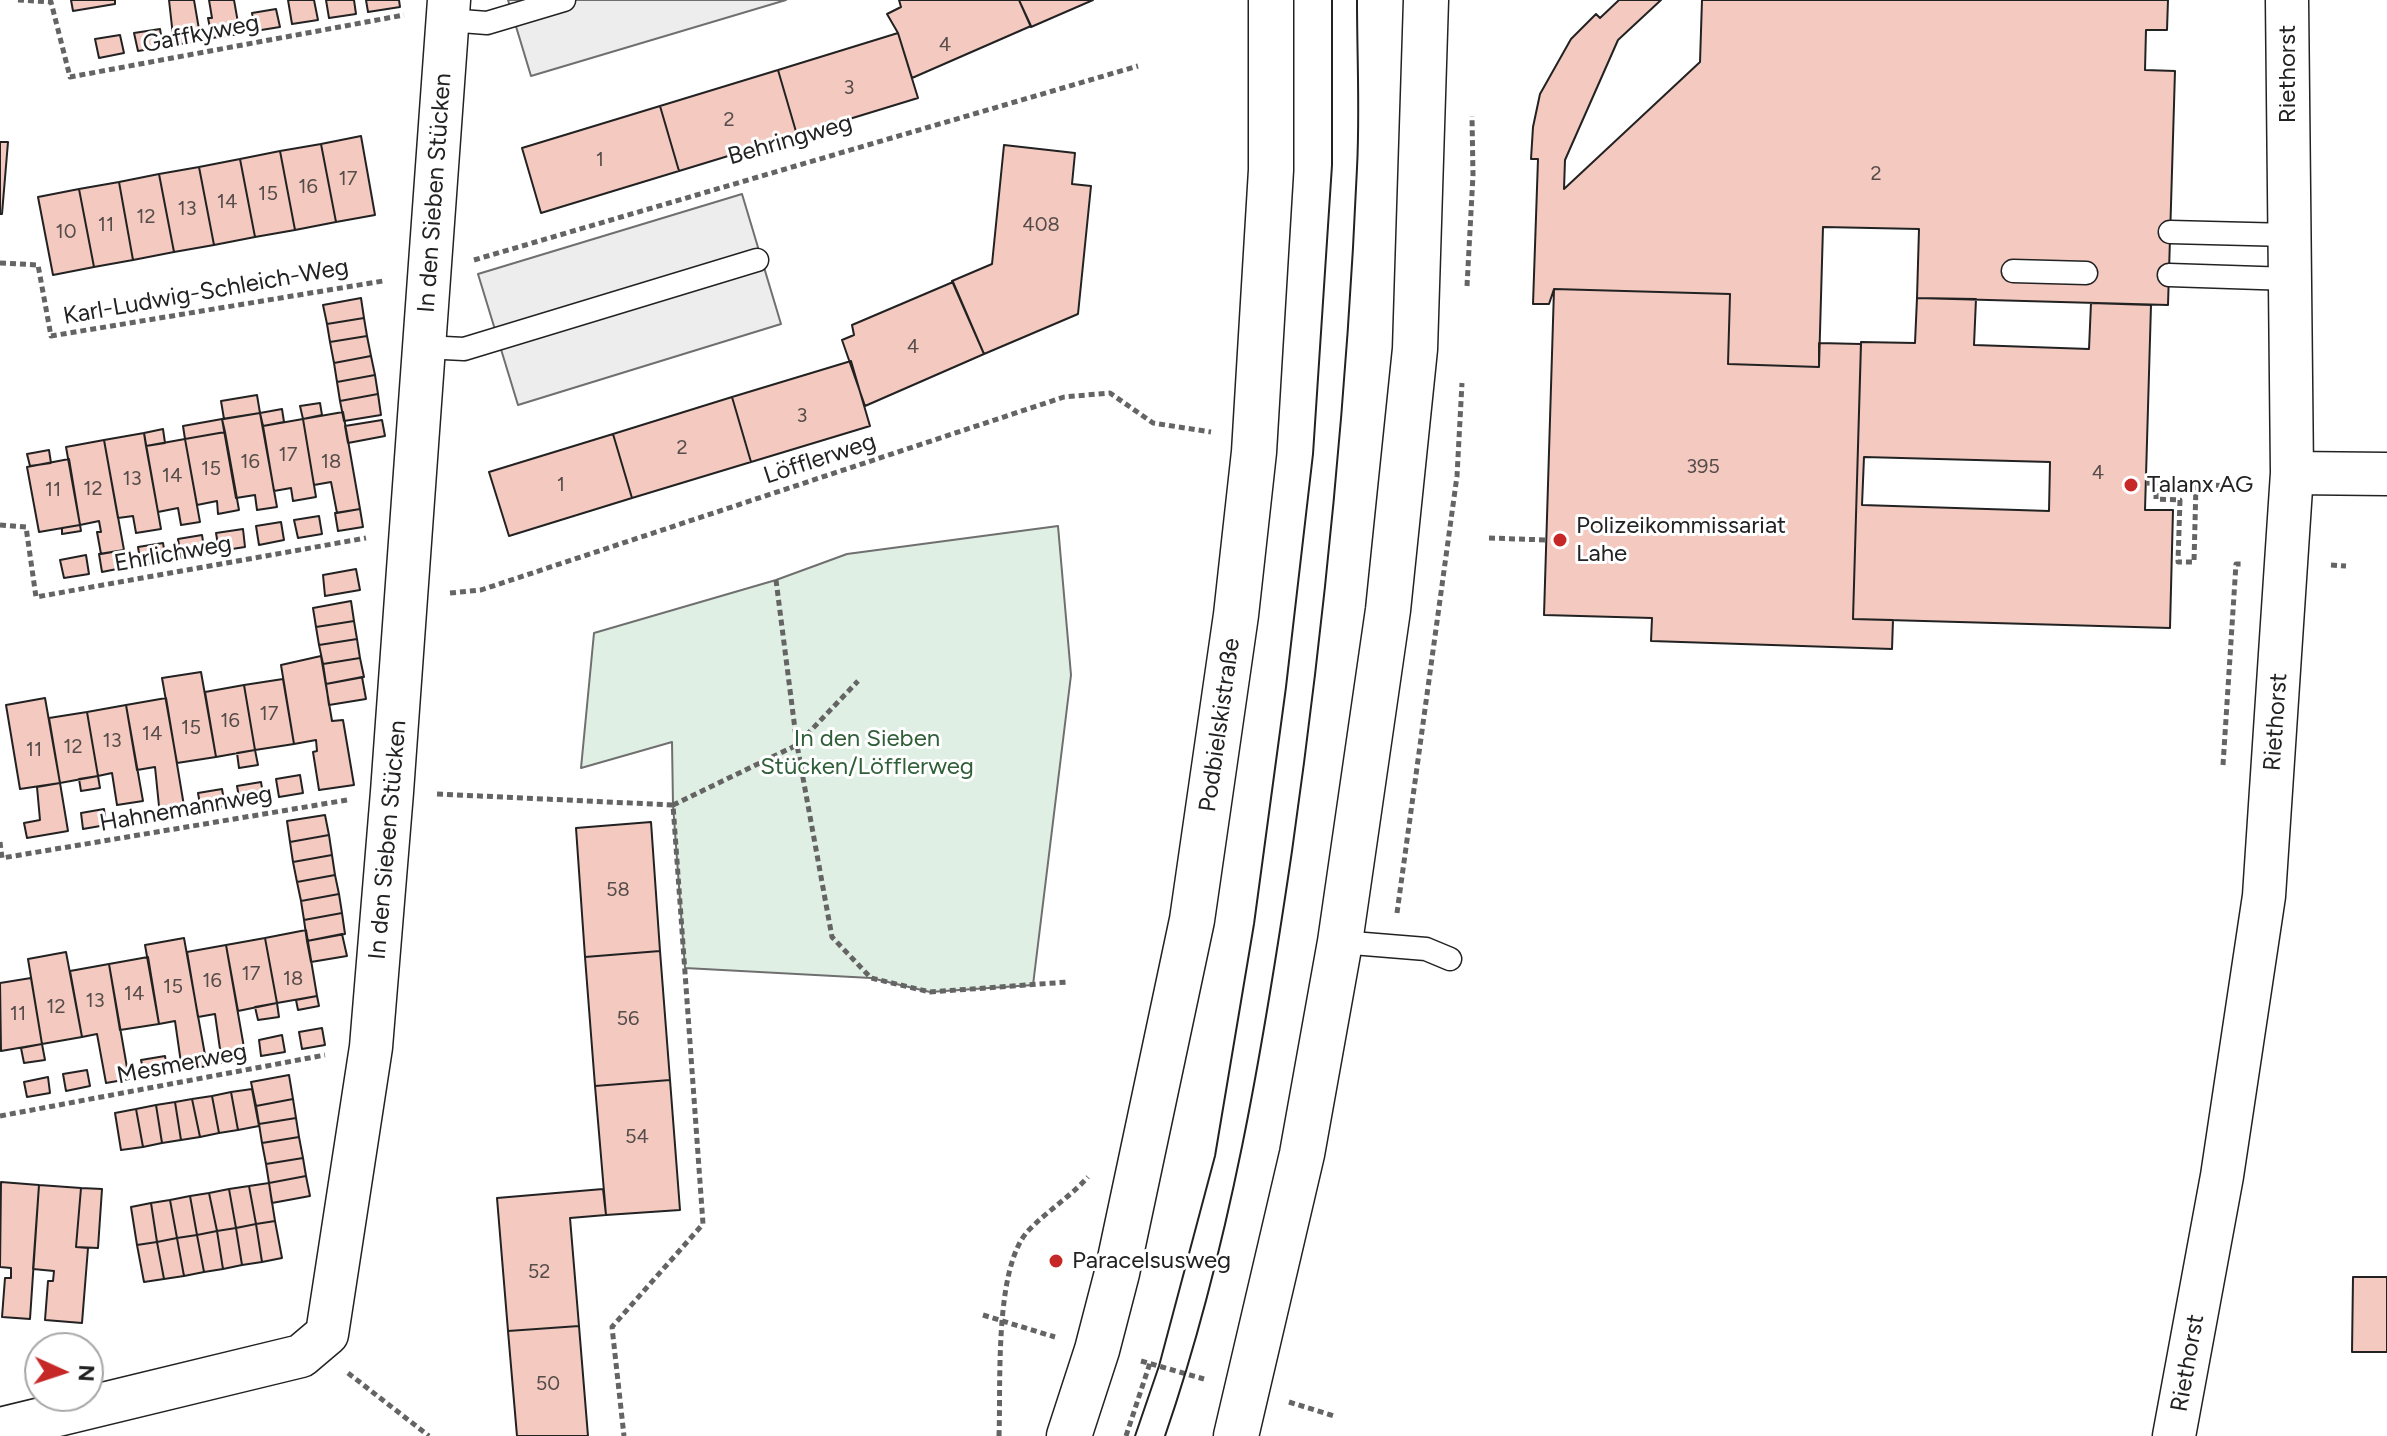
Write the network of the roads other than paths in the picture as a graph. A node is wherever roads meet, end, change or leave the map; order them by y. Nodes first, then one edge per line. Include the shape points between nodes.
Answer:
1 (564, 0) edge
2 (1271, 0) edge
3 (1426, 0) edge
4 (2287, 0) edge
5 (449, 9) edge
6 (2170, 232) dead end
7 (2289, 235) junction
8 (757, 260) dead end
9 (2013, 271) dead end
10 (2086, 273) dead end
11 (2169, 275) dead end
12 (2290, 279) junction
13 (424, 347) junction
14 (2292, 473) junction
15 (2387, 474) edge
16 (1340, 942) junction
17 (1450, 959) dead end
18 (0, 1429) edge
19 (1069, 1436) edge
20 (1236, 1436) edge
21 (2174, 1436) edge

1 - 5 lane via 487,23
2 - 19 main road, Podbielskistraße via 1271,170 1254,452 1236,615 1192,920 1117,1273
3 - 16 main road via 1415,349 1388,610
4 - 7 street, Riethorst
5 - 13 street, In den Sieben Stücken
6 - 7 lane
7 - 12 street, Riethorst
8 - 13 lane via 464,349
9 - 10 lane
11 - 12 lane
12 - 14 street, Riethorst
13 - 18 street, In den Sieben Stücken via 371,1047 327,1334 301,1356
14 - 15 street
14 - 21 street, Riethorst via 2264,896 2222,1176
16 - 17 lane via 1426,949
16 - 20 main road via 1302,1154

